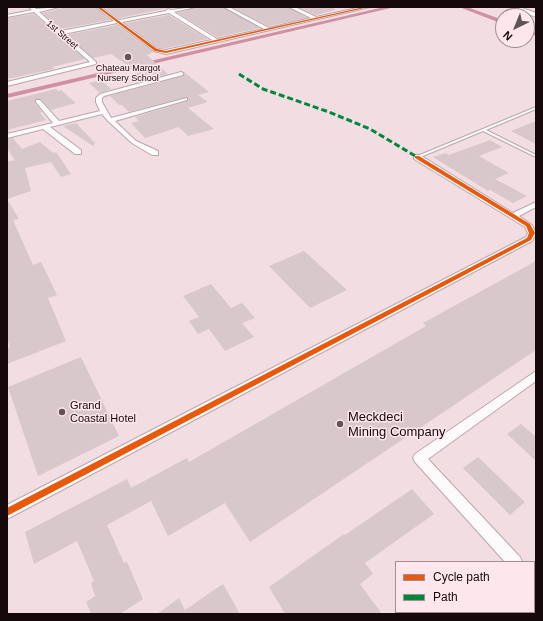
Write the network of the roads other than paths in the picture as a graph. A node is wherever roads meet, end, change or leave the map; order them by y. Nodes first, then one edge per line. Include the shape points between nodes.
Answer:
1 (57, 7) edge
2 (98, 7) edge
3 (162, 7) edge
4 (193, 7) edge
5 (226, 7) edge
6 (291, 7) edge
7 (368, 7) edge
8 (513, 7) edge
9 (360, 8) edge
10 (33, 9) edge
11 (170, 12) junction
12 (536, 15) edge
13 (7, 16) edge
14 (316, 19) junction
15 (119, 22) junction
16 (268, 29) junction
17 (59, 33) junction
18 (217, 41) junction
19 (181, 74) dead end
20 (7, 84) edge
21 (185, 99) dead end
22 (38, 101) dead end
23 (536, 108) edge
24 (104, 112) junction
25 (110, 120) junction
26 (57, 123) junction
27 (45, 126) junction
28 (484, 130) junction
29 (7, 136) edge
30 (78, 152) dead end
31 (155, 153) dead end
32 (536, 156) edge
33 (417, 157) joint
34 (536, 204) edge
35 (513, 216) junction
36 (536, 376) edge
37 (7, 512) edge
38 (513, 561) edge

1 - 10 street
2 - 15 street
3 - 11 street
4 - 11 street
5 - 16 street
6 - 14 street
7 - 9 street
8 - 12 main road
9 - 14 street
10 - 13 street
10 - 17 street, 1st Street
11 - 15 street
11 - 18 street
14 - 16 street
15 - 17 street
15 - 18 street via 156,50 166,52
16 - 18 street
17 - 20 street, 1st Street via 94,63
19 - 24 street via 102,95 99,102
21 - 25 street
22 - 26 street
23 - 28 lane
24 - 25 street
24 - 26 street
25 - 31 street via 134,142
26 - 27 street
27 - 29 street
27 - 30 street
28 - 32 lane
28 - 33 lane
33 - 35 street
34 - 35 street
35 - 37 street via 528,226 532,233 529,239
36 - 38 street via 419,458

